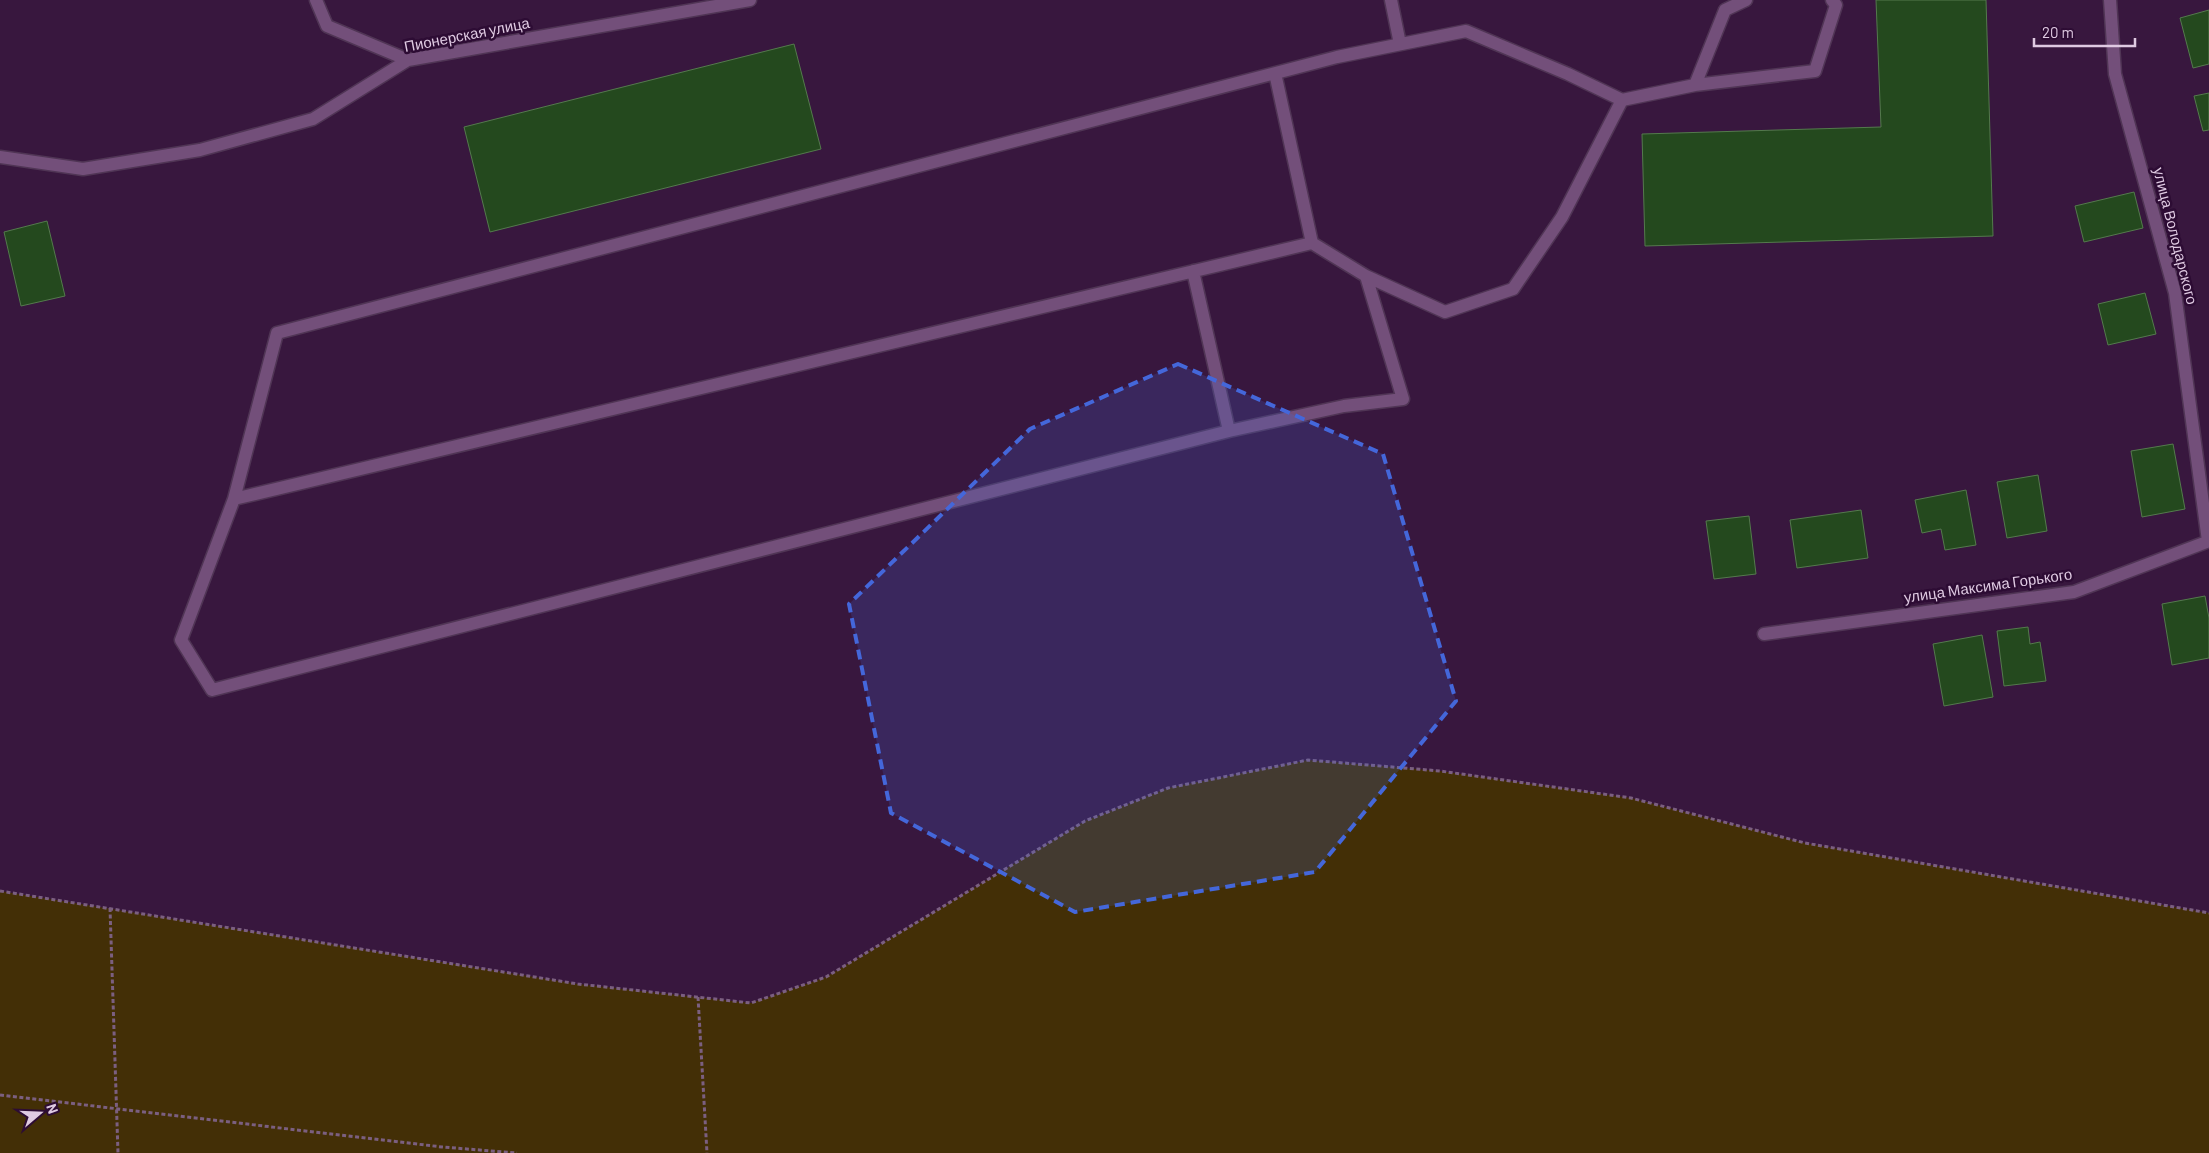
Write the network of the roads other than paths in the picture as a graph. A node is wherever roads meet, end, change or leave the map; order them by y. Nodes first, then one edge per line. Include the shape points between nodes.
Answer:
1 (316, 0) edge
2 (750, 0) edge
3 (1391, 0) edge
4 (1746, 0) edge
5 (1832, 0) edge
6 (2110, 0) edge
7 (1400, 44) junction
8 (408, 60) junction
9 (1275, 74) junction
10 (1695, 86) junction
11 (1622, 100) junction
12 (0, 157) edge
13 (1312, 243) junction
14 (1192, 271) junction
15 (1366, 276) junction
16 (1229, 431) junction
17 (234, 499) junction
18 (2208, 541) edge
19 (1764, 634) dead end

1 - 8 street via 328,26
2 - 8 street, Пионерская улица
3 - 7 street
4 - 10 street via 1725,10
5 - 10 street via 1836,5 1815,71
6 - 18 street, улица Володарского via 2115,74 2175,293
7 - 9 street
7 - 11 street via 1466,31
8 - 12 street, Пионерская улица via 313,119 200,150 82,169
9 - 13 street
9 - 17 street via 277,333
10 - 11 street
11 - 15 street via 1562,217 1513,289 1445,312
13 - 14 street
13 - 15 street
14 - 16 street
14 - 17 street
15 - 16 street via 1403,399 1344,406
16 - 17 street via 212,690 181,640
18 - 19 street, улица Максима Горького via 2074,592

